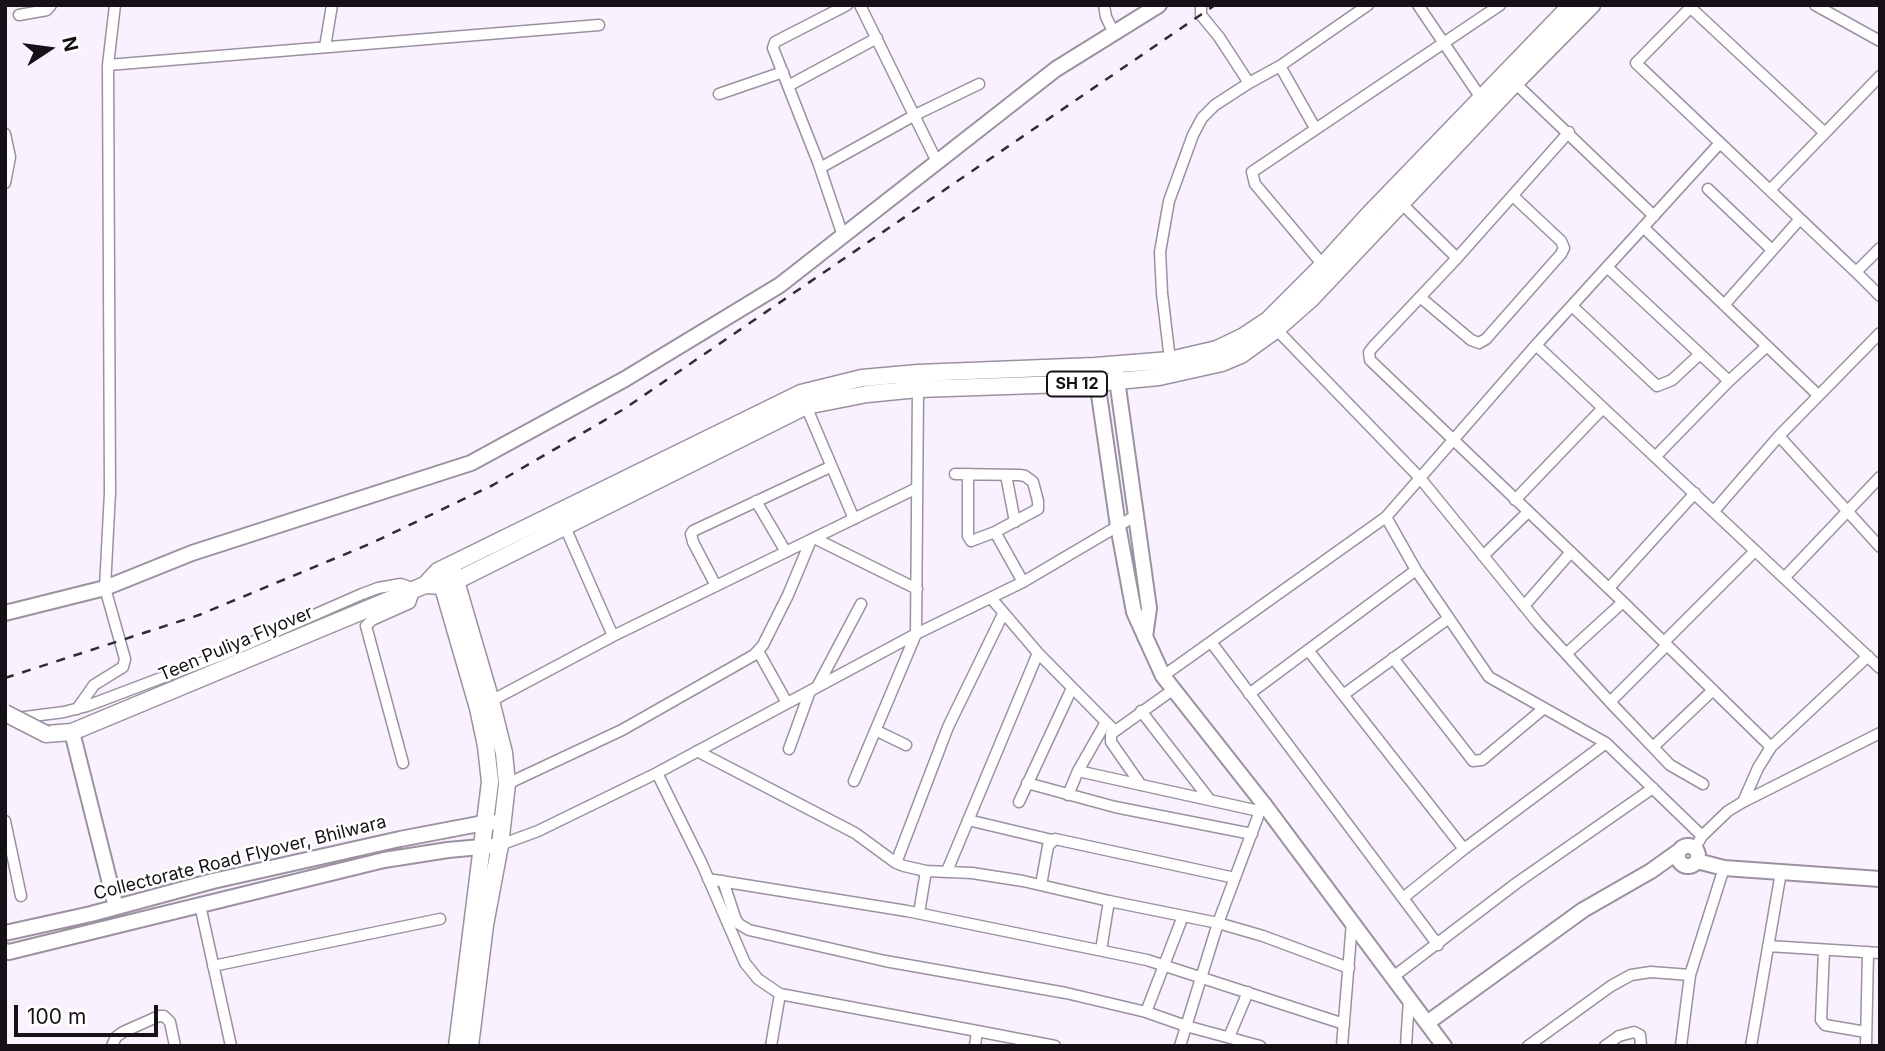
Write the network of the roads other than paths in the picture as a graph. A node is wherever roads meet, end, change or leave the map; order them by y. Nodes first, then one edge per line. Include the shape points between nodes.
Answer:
1 (51, 5) edge
2 (115, 5) edge
3 (332, 5) edge
4 (847, 5) edge
5 (860, 5) edge
6 (1159, 5) edge
7 (1201, 5) edge
8 (1368, 5) edge
9 (1418, 5) edge
10 (1500, 5) edge
11 (1570, 5) edge
12 (1592, 5) edge
13 (1815, 5) edge
14 (1692, 7) edge
15 (1104, 10) edge
16 (19, 15) dead end
17 (599, 25) dead end
18 (1114, 33) junction
19 (877, 38) junction
20 (1880, 41) edge
21 (1444, 44) junction
22 (325, 47) junction
23 (108, 65) junction
24 (1280, 66) junction
25 (783, 72) junction
26 (1880, 76) edge
27 (1249, 83) junction
28 (1515, 83) junction
29 (979, 84) dead end
30 (788, 86) junction
31 (719, 94) dead end
32 (1481, 98) junction
33 (915, 115) junction
34 (1315, 128) junction
35 (1569, 132) junction
36 (1825, 133) junction
37 (5, 134) edge
38 (1720, 143) junction
39 (937, 162) junction
40 (820, 168) junction
41 (5, 183) edge
42 (1708, 189) dead end
43 (1770, 190) junction
44 (1513, 196) junction
45 (1401, 204) junction
46 (1654, 216) junction
47 (1800, 219) junction
48 (1643, 227) junction
49 (843, 236) junction
50 (1880, 248) edge
51 (1772, 250) junction
52 (1457, 258) junction
53 (1323, 265) junction
54 (1607, 267) junction
55 (1856, 272) junction
56 (1880, 296) edge
57 (1420, 297) junction
58 (1724, 305) junction
59 (1572, 306) junction
60 (1272, 324) junction
61 (1880, 333) edge
62 (1536, 345) junction
63 (1767, 346) junction
64 (1700, 354) junction
65 (1170, 360) junction
66 (1115, 364) junction
67 (1095, 366) junction
68 (1117, 381) junction
69 (1729, 381) junction
70 (1096, 383) junction
71 (918, 389) junction
72 (1818, 395) junction
73 (806, 406) junction
74 (1603, 408) junction
75 (1779, 436) junction
76 (1451, 440) junction
77 (1656, 457) junction
78 (830, 467) junction
79 (955, 474) dead end
80 (968, 474) junction
81 (1006, 475) junction
82 (1880, 477) edge
83 (1417, 481) junction
84 (917, 488) junction
85 (1695, 493) junction
86 (1515, 500) junction
87 (756, 501) junction
88 (1714, 511) junction
89 (1847, 511) junction
90 (1528, 512) junction
91 (1135, 516) junction
92 (1386, 517) junction
93 (854, 519) junction
94 (1015, 522) junction
95 (1118, 526) junction
96 (565, 527) junction
97 (995, 532) junction
98 (813, 539) junction
99 (1880, 547) edge
100 (1755, 551) junction
101 (786, 552) junction
102 (1571, 552) junction
103 (1483, 556) junction
104 (1416, 570) junction
105 (447, 576) junction
106 (1784, 579) junction
107 (1023, 582) junction
108 (716, 586) junction
109 (420, 587) junction
110 (105, 588) junction
111 (1609, 588) junction
112 (917, 589) junction
113 (991, 598) junction
114 (1623, 602) junction
115 (861, 604) dead end
116 (1524, 606) junction
117 (5, 614) edge
118 (1003, 614) junction
119 (1448, 618) junction
120 (916, 634) junction
121 (613, 636) junction
122 (1145, 638) junction
123 (1211, 642) junction
124 (1666, 644) junction
125 (1308, 650) junction
126 (758, 651) junction
127 (1038, 653) junction
128 (1566, 653) junction
129 (1868, 656) junction
130 (1394, 658) junction
131 (1880, 668) edge
132 (1163, 676) junction
133 (1072, 688) junction
134 (814, 689) junction
135 (1174, 689) junction
136 (1713, 690) junction
137 (1249, 694) junction
138 (1343, 695) junction
139 (491, 701) junction
140 (1610, 702) junction
141 (787, 703) junction
142 (77, 709) junction
143 (1543, 709) junction
144 (1141, 711) junction
145 (5, 713) edge
146 (5, 719) edge
147 (1106, 722) junction
148 (1114, 730) junction
149 (877, 731) junction
150 (72, 732) junction
151 (1880, 733) edge
152 (1606, 743) junction
153 (906, 745) dead end
154 (1653, 747) junction
155 (1771, 747) junction
156 (789, 749) dead end
157 (697, 751) junction
158 (403, 763) dead end
159 (1078, 771) junction
160 (657, 773) junction
161 (854, 781) dead end
162 (1027, 783) junction
163 (507, 784) junction
164 (1703, 784) dead end
165 (1141, 785) junction
166 (1653, 788) junction
167 (1068, 794) junction
168 (1210, 800) junction
169 (1019, 802) dead end
170 (1743, 802) junction
171 (1261, 807) junction
172 (968, 820) junction
173 (5, 821) edge
174 (503, 822) junction
175 (484, 823) junction
176 (1252, 834) junction
177 (1052, 840) junction
178 (500, 845) junction
179 (480, 848) junction
180 (1698, 848) junction
181 (1464, 849) junction
182 (896, 863) junction
183 (1724, 868) junction
184 (926, 871) junction
185 (947, 871) junction
186 (1651, 872) junction
187 (1781, 872) junction
188 (708, 878) junction
189 (1235, 878) junction
190 (1880, 879) edge
191 (723, 881) junction
192 (1041, 885) junction
193 (21, 896) dead end
194 (1404, 898) junction
195 (1109, 901) junction
196 (200, 905) junction
197 (116, 907) junction
198 (919, 914) junction
199 (1183, 916) junction
200 (440, 919) dead end
201 (1352, 922) junction
202 (1218, 923) junction
203 (8, 933) edge
204 (1438, 945) junction
205 (1768, 947) junction
206 (1101, 950) junction
207 (1825, 950) junction
208 (5, 951) edge
209 (1868, 952) junction
210 (1880, 953) edge
211 (1165, 965) junction
212 (213, 967) junction
213 (1349, 968) junction
214 (1690, 975) junction
215 (1202, 976) junction
216 (1393, 977) junction
217 (1248, 992) junction
218 (780, 994) junction
219 (1409, 999) junction
220 (1146, 1012) junction
221 (1427, 1023) junction
222 (1344, 1024) junction
223 (1186, 1026) junction
224 (977, 1031) junction
225 (1866, 1032) junction
226 (1229, 1037) junction
227 (1530, 1045) edge
228 (112, 1046) edge
229 (176, 1046) edge
230 (231, 1046) edge
231 (457, 1046) edge
232 (470, 1046) edge
233 (771, 1046) edge
234 (975, 1046) edge
235 (1055, 1046) edge
236 (1180, 1046) edge
237 (1261, 1046) edge
238 (1342, 1046) edge
239 (1406, 1046) edge
240 (1444, 1046) edge
241 (1605, 1046) edge
242 (1641, 1046) edge
243 (1681, 1046) edge
244 (1751, 1046) edge
245 (1866, 1046) edge

1 - 16 street
2 - 23 street
3 - 22 street
4 - 25 street via 775,42
5 - 19 street
6 - 18 street
7 - 27 street via 1201,15
8 - 24 street
9 - 21 street
10 - 21 street
11 - 32 main road, SH 12
12 - 28 main road, SH 12
13 - 20 street
14 - 36 street
14 - 38 street via 1636,63
15 - 18 street
17 - 22 street
18 - 39 street via 1056,69
19 - 30 street
19 - 33 street
21 - 32 street
21 - 34 street
22 - 23 street
23 - 110 street via 110,492
24 - 27 street
24 - 34 street
25 - 30 street
25 - 31 street
26 - 36 street
27 - 65 street via 1202,118 1168,201 1160,252
28 - 35 street
28 - 45 main road, SH 12
29 - 33 street
30 - 40 street
32 - 53 main road, SH 12
33 - 39 street
33 - 40 street
34 - 53 street via 1251,175
35 - 44 street
35 - 46 street
36 - 43 street
37 - 41 street via 10,157
38 - 43 street
38 - 46 street
39 - 49 street
40 - 49 street
42 - 51 street
43 - 47 street
44 - 52 street
44 - 57 street via 1564,248 1486,339 1475,342
45 - 52 street
45 - 60 main road, SH 12 via 1311,299
46 - 48 street
47 - 51 street
47 - 55 street
48 - 54 street
48 - 58 street
49 - 110 street via 768,292 625,379 471,463 192,553
50 - 55 street
51 - 58 street
52 - 57 street
53 - 60 main road, SH 12
54 - 59 street
54 - 64 street
55 - 56 street
57 - 76 street via 1369,356
58 - 63 street
59 - 62 street
59 - 64 street via 1657,386 1672,380
60 - 65 main road, SH 12 via 1217,349
60 - 68 main road, SH 12 via 1241,355 1222,363
60 - 83 street
61 - 72 street
62 - 74 street
62 - 76 street
63 - 69 street
63 - 72 street
64 - 69 street
65 - 66 main road, SH 12
66 - 67 main road, SH 12
66 - 68 street
67 - 70 street
67 - 105 main road, SH 12 via 904,374 862,378 801,393
68 - 70 main road, SH 12
68 - 91 street
69 - 77 street
70 - 71 main road, SH 12
70 - 95 street
71 - 73 main road, SH 12
71 - 84 street
72 - 75 street
73 - 78 street
73 - 96 main road, SH 12
74 - 77 street
74 - 86 street
75 - 88 street
75 - 89 street
76 - 83 street
76 - 86 street
77 - 85 street
78 - 87 street
78 - 93 street
79 - 80 street
80 - 81 street
80 - 97 street via 969,538 976,541
81 - 94 street
81 - 94 street via 1029,478 1038,501 1035,512
82 - 89 street
83 - 92 street
83 - 103 street
84 - 93 street
84 - 112 street
85 - 88 street
85 - 111 street
86 - 90 street
87 - 101 street
87 - 108 street via 691,534
88 - 100 street
89 - 99 street
89 - 106 street
90 - 102 street
90 - 103 street
91 - 95 street
91 - 122 street via 1149,608
92 - 104 street
92 - 123 street
93 - 98 street
94 - 97 street
95 - 107 street
95 - 122 street via 1133,612
96 - 105 main road, SH 12
96 - 121 street
97 - 107 street
98 - 101 street
98 - 112 street
98 - 126 street
100 - 106 street
100 - 124 street
101 - 108 street
102 - 111 street
102 - 116 street
103 - 116 street
104 - 119 street
104 - 125 street
105 - 109 main road
105 - 139 main road
105 - 175 main road via 486,746 490,782
106 - 129 street
107 - 113 street
108 - 121 street
109 - 142 street via 378,588 227,653
109 - 150 main road, Teen Puliya Flyover
109 - 158 street via 410,603 366,626
110 - 117 street
110 - 142 street via 125,659 123,667 94,685
111 - 114 street
112 - 120 street
113 - 118 street
113 - 120 street
114 - 124 street
114 - 128 street
115 - 134 street
116 - 128 street
118 - 127 street
118 - 182 street via 948,727
119 - 130 street
119 - 143 street via 1489,677
120 - 134 street
120 - 149 street
121 - 139 street
122 - 132 street
123 - 132 street
123 - 137 street
124 - 136 street
124 - 140 street
125 - 137 street
125 - 138 street
126 - 141 street
126 - 163 street via 622,730
127 - 133 street
127 - 172 street
128 - 140 street
129 - 131 street
129 - 155 street
130 - 138 street
130 - 143 street via 1473,761 1482,760
132 - 135 street
133 - 147 street
133 - 162 street
134 - 141 street
134 - 156 street
135 - 144 street
135 - 171 street
136 - 154 street
136 - 155 street
137 - 194 street
138 - 181 street
139 - 163 main road
140 - 154 street
141 - 157 street
142 - 146 street
143 - 152 street
144 - 148 street
144 - 168 street
145 - 150 main road, Teen Puliya Flyover, bridge via 46,734
147 - 148 street
147 - 159 street
148 - 165 street via 1111,742
149 - 153 street
149 - 161 street
150 - 197 street
151 - 170 street
152 - 166 street
152 - 181 street
154 - 164 street via 1670,765
155 - 170 street
157 - 160 street
157 - 182 street via 855,832
159 - 165 street
159 - 167 street
160 - 178 street
160 - 188 street
162 - 167 street
162 - 169 street
163 - 174 main road
165 - 168 street
166 - 180 street
166 - 204 street via 1518,882
167 - 176 street
168 - 171 street
170 - 180 street via 1728,811
171 - 176 street
171 - 201 street
172 - 177 street
172 - 185 street
173 - 193 street
174 - 175 street, Collectorate Road Flyover, Bhilwara
174 - 178 main road
175 - 179 main road
175 - 197 street, Collectorate Road Flyover, Bhilwara via 213,881
176 - 189 street
177 - 189 street
177 - 192 street
178 - 179 street
178 - 232 main road
179 - 196 street via 408,855
179 - 231 main road
180 - 183 street
180 - 186 street
180 - 186 street via 1678,858 1679,851
181 - 194 street
182 - 184 street
183 - 187 street
183 - 214 street
184 - 185 street
184 - 198 street
185 - 192 street
186 - 221 street via 1583,910
187 - 190 street
187 - 205 street
188 - 191 street
188 - 218 street via 745,963
189 - 202 street
191 - 198 street
191 - 220 street via 738,924 749,930
192 - 195 street
194 - 204 street
195 - 199 street
195 - 206 street
196 - 208 street
196 - 212 street
197 - 203 street, Collectorate Road Flyover, Bhilwara
198 - 206 street
199 - 202 street
199 - 211 street
200 - 212 street
201 - 213 street
201 - 216 street
202 - 213 street
202 - 215 street
204 - 216 street
205 - 207 street
205 - 244 street
206 - 211 street
207 - 209 street
207 - 225 street via 1821,1020 1825,1025
209 - 210 street
209 - 225 street
211 - 215 street
211 - 220 street
212 - 230 street
213 - 222 street
214 - 227 street via 1631,975
214 - 243 street
215 - 217 street
215 - 223 street
216 - 219 street
217 - 222 street
217 - 226 street
218 - 224 street
218 - 233 street
219 - 221 street
219 - 239 street
220 - 223 street
221 - 240 street
222 - 238 street
223 - 226 street
223 - 236 street
224 - 234 street
224 - 235 street
225 - 245 street
226 - 237 street
228 - 229 street via 123,1032 159,1016 170,1022
241 - 242 street via 1634,1032 1640,1035

